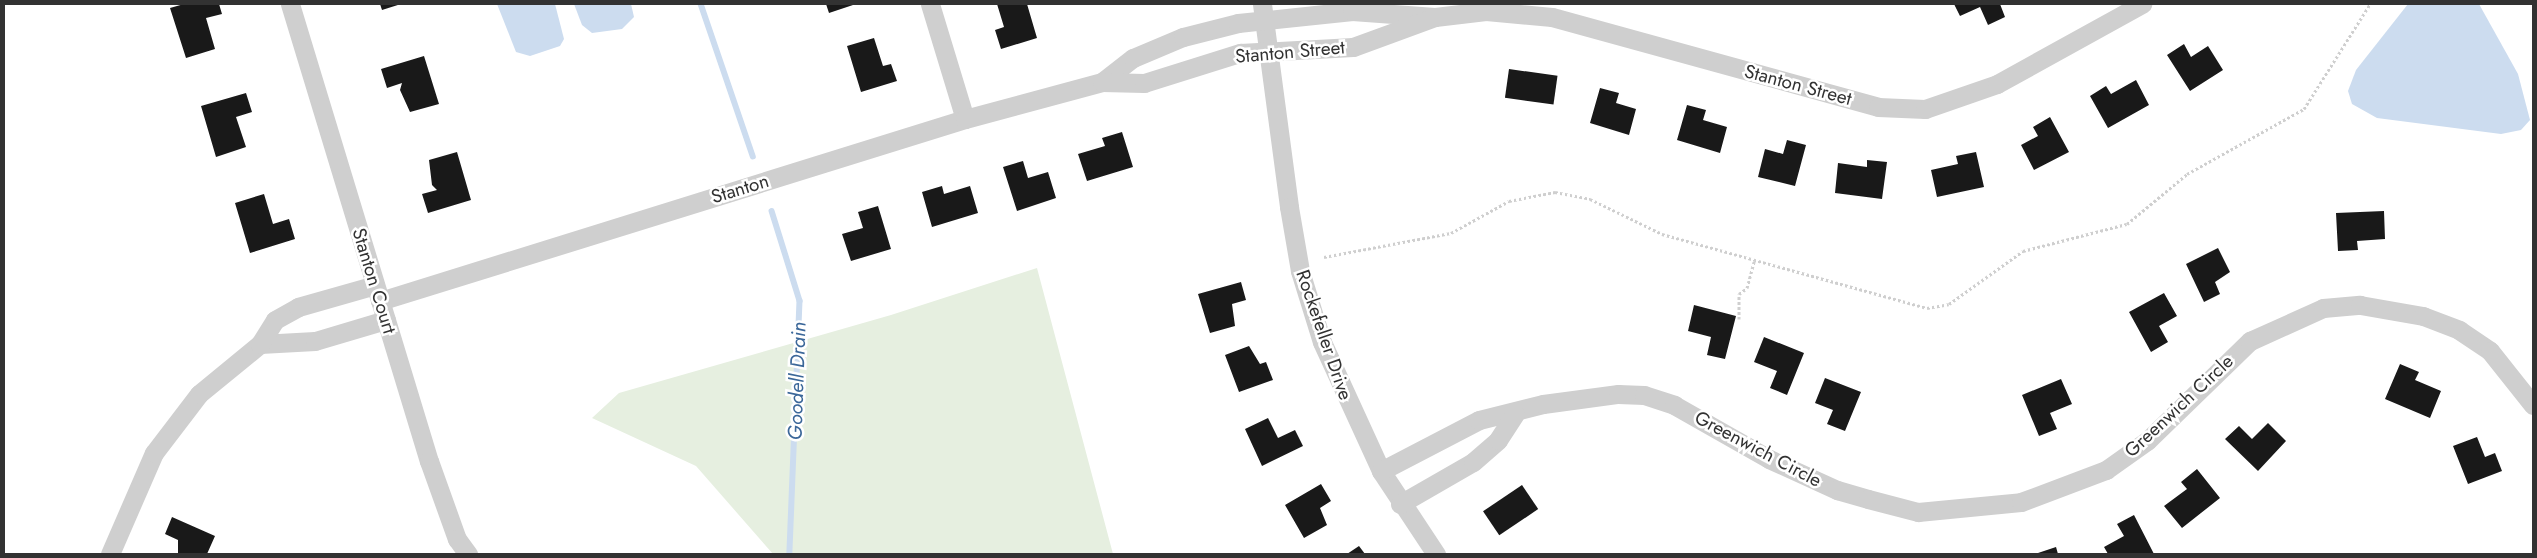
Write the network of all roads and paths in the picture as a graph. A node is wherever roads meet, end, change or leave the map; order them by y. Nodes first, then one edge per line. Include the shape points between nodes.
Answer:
1 (290, 4) edge
2 (930, 4) edge
3 (2142, 4) edge
4 (2370, 4) edge
5 (1553, 11) edge
6 (1263, 12) edge
7 (1435, 17) junction
8 (1268, 52) junction
9 (1102, 82) junction
10 (965, 119) junction
11 (1324, 257) dead end
12 (1755, 259) junction
13 (378, 293) junction
14 (1739, 319) dead end
15 (386, 320) junction
16 (260, 344) junction
17 (2533, 405) edge
18 (1515, 414) junction
19 (1381, 471) junction
20 (1400, 504) junction
21 (110, 554) edge
22 (468, 554) edge
23 (1436, 554) edge

1 - 13 street, Stanton Court
2 - 10 street
3 - 5 street, Stanton Street via 1997,84 1925,109 1878,108
4 - 12 path via 2304,109 2187,174 2128,224 2023,251 1949,304 1927,308
5 - 7 street, Stanton Street via 1486,11
6 - 7 street, Stanton Street via 1352,10
6 - 8 street, Rockefeller Drive
6 - 9 street, Stanton Street via 1183,36 1133,58
7 - 8 street, Stanton Street via 1353,47
8 - 9 street, Stanton Street via 1240,53 1144,83
8 - 19 street, Rockefeller Drive via 1300,270 1322,342
9 - 10 street, Stanton
10 - 13 street, Stanton
11 - 12 path via 1451,233 1509,201 1556,192 1590,199 1662,234
12 - 14 path via 1747,288 1739,294
13 - 15 street, Stanton Court
13 - 16 street, Stanton via 298,308 275,320
15 - 16 street via 315,341
15 - 22 street, Stanton Court via 429,461 457,539
16 - 21 street, Stanton via 199,394 170,428
17 - 18 street, Greenwich Circle via 2490,351 2459,330 2423,316 2360,305 2323,308 2250,341 2148,441 2106,470 2021,502 1968,510 1918,512 1837,490 1769,459 1709,421 1644,395 1582,397
18 - 19 street, Greenwich Circle via 1479,420
18 - 20 street via 1498,440 1473,462
19 - 20 street, Rockefeller Drive
20 - 23 street, Rockefeller Drive

